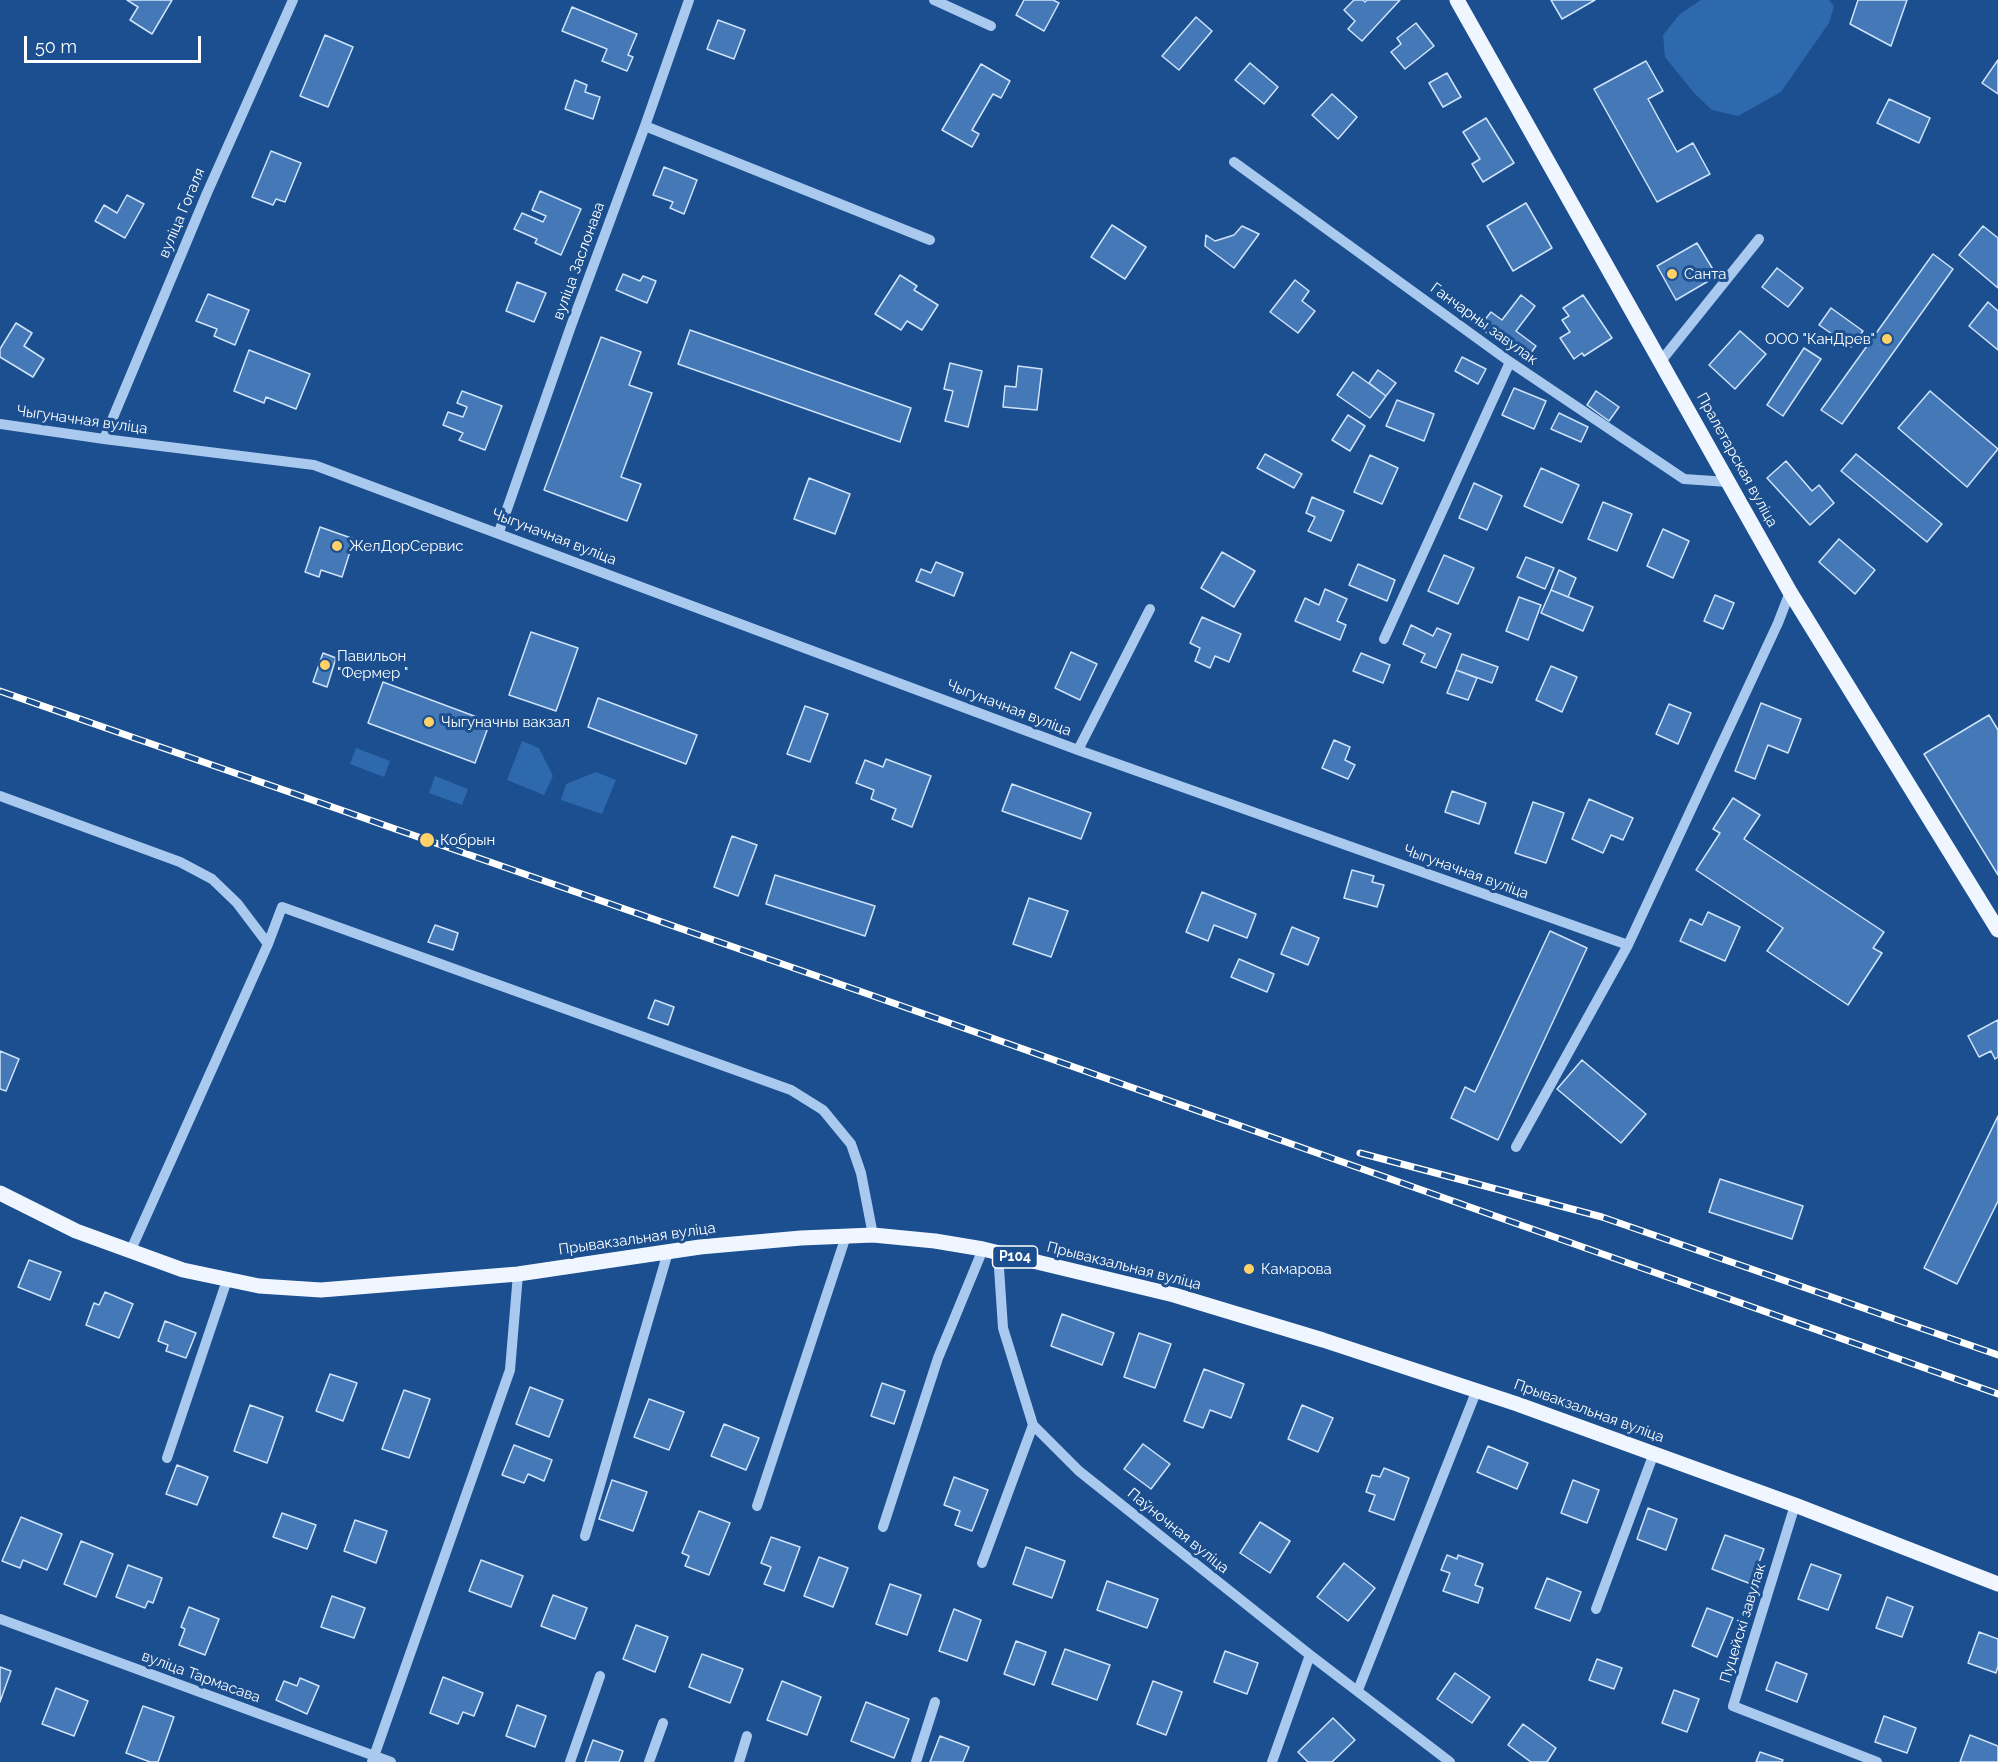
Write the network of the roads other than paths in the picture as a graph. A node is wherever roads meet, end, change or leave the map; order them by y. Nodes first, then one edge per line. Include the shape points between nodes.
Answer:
1 (293, 0) edge
2 (690, 0) edge
3 (934, 0) edge
4 (1457, 0) edge
5 (991, 26) dead end
6 (645, 126) junction
7 (1234, 162) dead end
8 (1759, 239) dead end
9 (930, 240) dead end
10 (1661, 361) junction
11 (1510, 362) junction
12 (0, 424) edge
13 (104, 439) junction
14 (1728, 482) junction
15 (499, 532) junction
16 (1790, 592) junction
17 (1150, 609) dead end
18 (1384, 639) dead end
19 (1078, 750) junction
20 (0, 796) edge
21 (1998, 930) edge
22 (268, 944) junction
23 (1628, 945) junction
24 (1516, 1147) dead end
25 (0, 1193) edge
26 (873, 1235) junction
27 (846, 1236) junction
28 (991, 1251) junction
29 (130, 1252) junction
30 (668, 1252) junction
31 (518, 1274) junction
32 (226, 1280) junction
33 (1476, 1392) junction
34 (1034, 1425) junction
35 (1654, 1453) junction
36 (167, 1458) dead end
37 (1795, 1505) junction
38 (757, 1506) dead end
39 (883, 1527) dead end
40 (585, 1536) dead end
41 (982, 1563) dead end
42 (1998, 1584) edge
43 (1596, 1609) dead end
44 (0, 1619) edge
45 (1310, 1655) junction
46 (600, 1676) dead end
47 (1358, 1690) junction
48 (935, 1702) dead end
49 (663, 1723) dead end
50 (747, 1736) dead end
51 (373, 1759) edge
52 (391, 1762) edge
53 (570, 1762) edge
54 (649, 1762) edge
55 (739, 1762) edge
56 (915, 1762) edge
57 (1272, 1762) edge
58 (1450, 1762) edge
59 (1877, 1762) edge

1 - 13 street, вуліца Гогаля
2 - 6 street, вуліца Заслонава
3 - 5 street
4 - 10 main road, Пралетарская вуліца
6 - 9 street
6 - 15 street, вуліца Заслонава
7 - 11 street, Ганчарны завулак
8 - 10 street
10 - 14 main road, Пралетарская вуліца
11 - 14 street, Ганчарны завулак via 1684,479
11 - 18 street
12 - 13 street, Чыгуначная вуліца
13 - 15 street, Чыгуначная вуліца via 315,465
14 - 16 main road, Пралетарская вуліца
15 - 19 street, Чыгуначная вуліца
16 - 21 main road, Пралетарская вуліца
16 - 23 street
17 - 19 street
19 - 23 street, Чыгуначная вуліца
20 - 22 street via 180,862 212,879 237,903
22 - 26 street via 282,907 791,1090 823,1110 851,1143
22 - 29 street
23 - 24 street
25 - 29 main road, Прывакзальная вуліца / Р104 via 76,1231
26 - 27 main road, Прывакзальная вуліца / Р104
26 - 28 main road, Прывакзальная вуліца / Р104
27 - 30 main road, Прывакзальная вуліца / Р104
27 - 38 street
28 - 33 main road, Прывакзальная вуліца / Р104 via 1186,1299
28 - 34 street, Паўночная вуліца via 1003,1328
28 - 39 street via 938,1358
29 - 32 main road, Прывакзальная вуліца / Р104
30 - 31 main road, Прывакзальная вуліца / Р104
30 - 40 street
31 - 32 main road, Прывакзальная вуліца / Р104 via 321,1290
31 - 51 street via 510,1370
32 - 36 street
33 - 35 main road, Прывакзальная вуліца / Р104
33 - 47 street
34 - 41 street
34 - 45 street, Паўночная вуліца via 1079,1471
35 - 37 main road, Прывакзальная вуліца / Р104
35 - 43 street
37 - 42 main road, Прывакзальная вуліца / Р104
37 - 59 street, Пуцейскі завулак via 1733,1706
44 - 51 street, вуліца Тармасава
45 - 47 street, Паўночная вуліца
45 - 57 street
46 - 53 street
47 - 58 street, Паўночная вуліца
48 - 56 street
49 - 54 street
50 - 55 street
51 - 52 street, вуліца Тармасава

